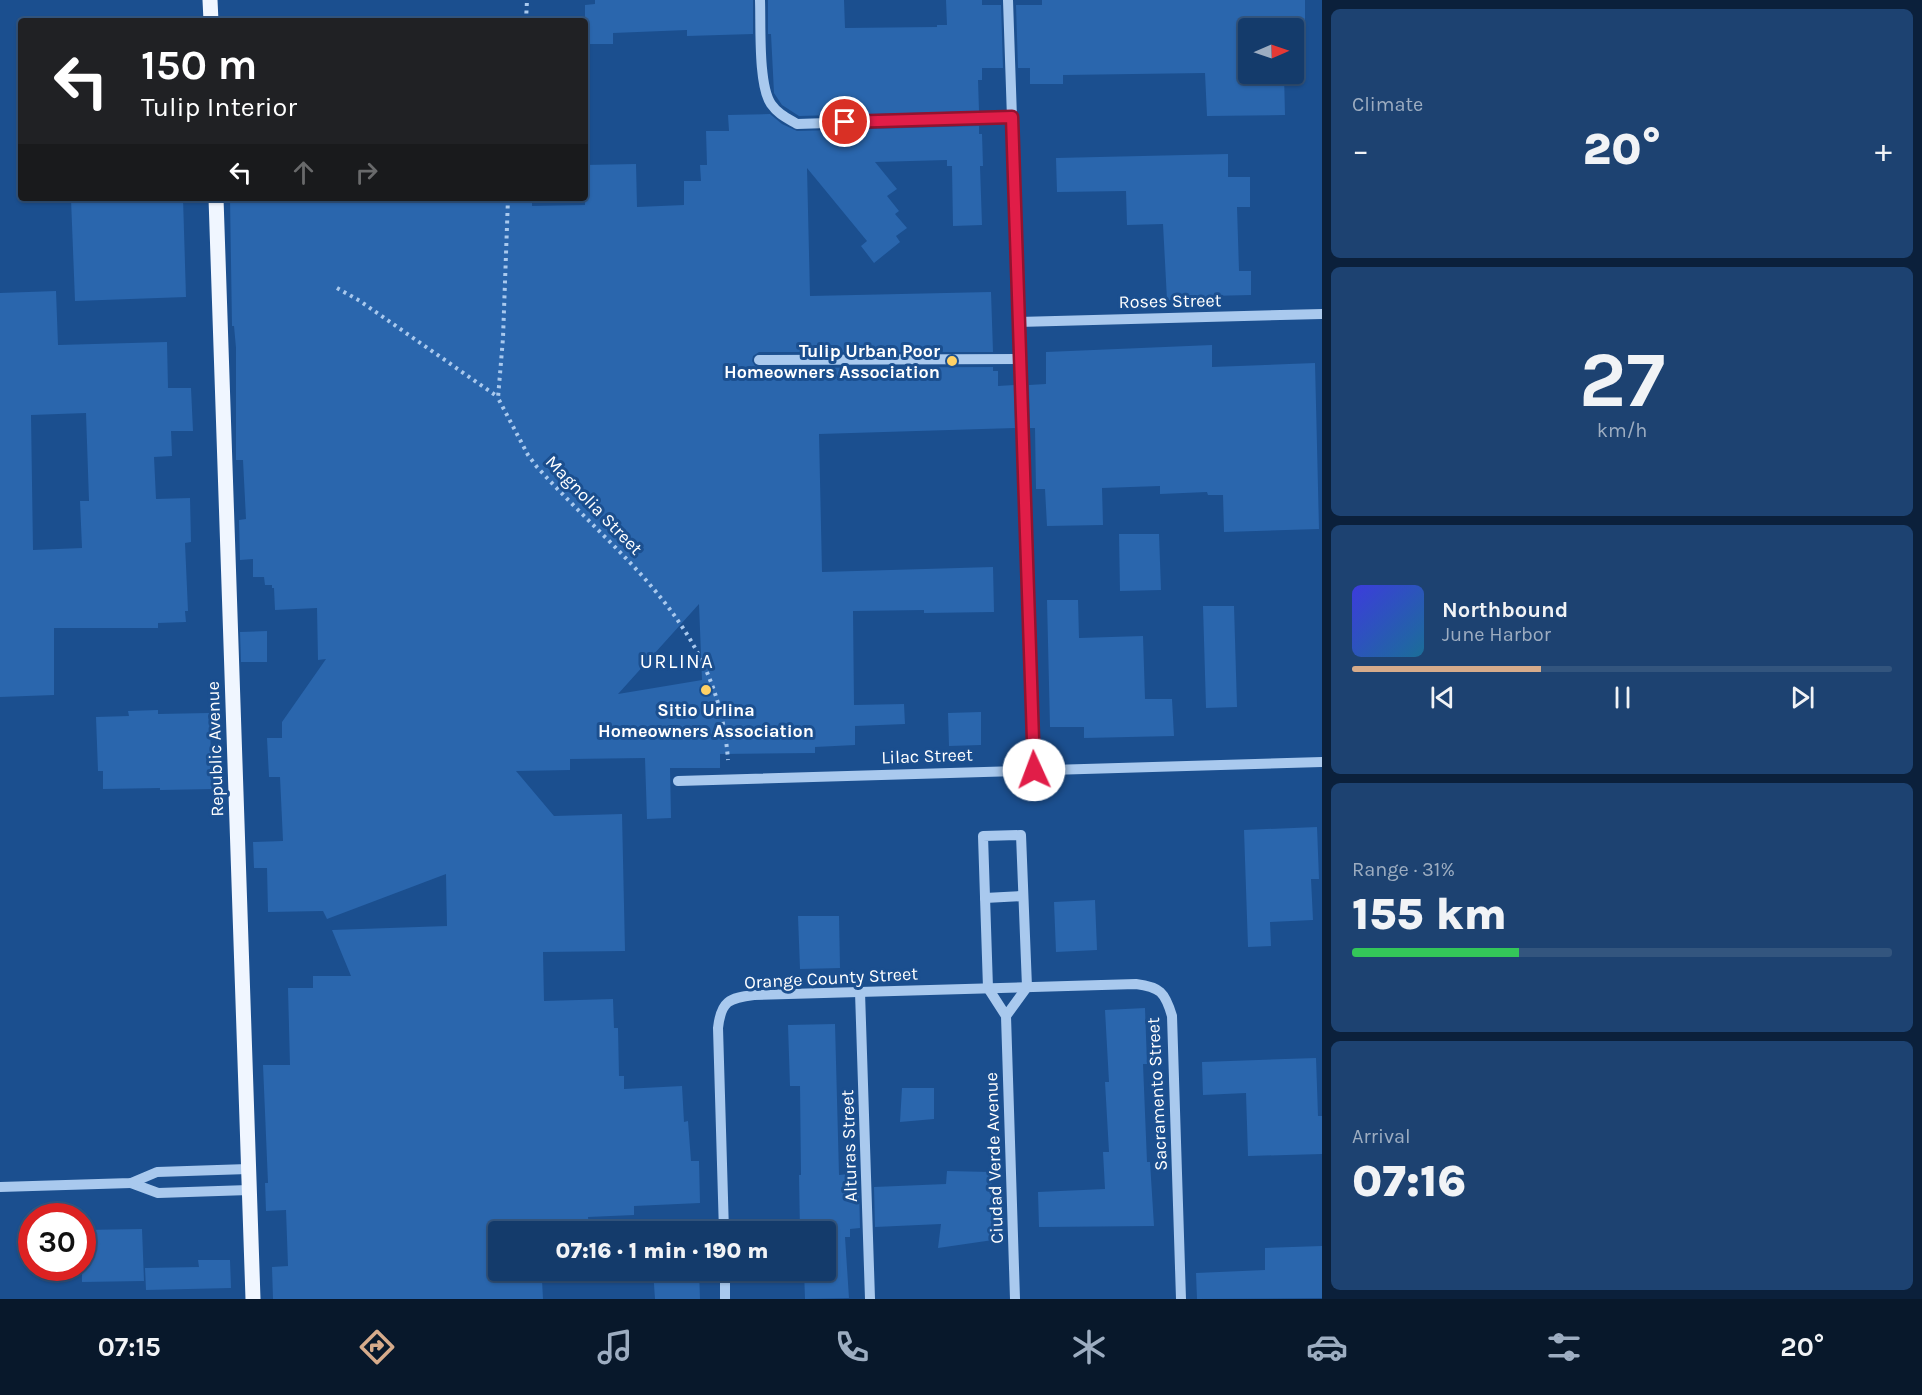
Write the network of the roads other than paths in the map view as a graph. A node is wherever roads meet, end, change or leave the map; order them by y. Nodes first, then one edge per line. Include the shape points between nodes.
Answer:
1 (210, 0) edge
2 (760, 0) edge
3 (1008, 0) edge
4 (211, 18) edge
5 (1012, 117) junction
6 (216, 201) edge
7 (1322, 314) edge
8 (1018, 321) junction
9 (1020, 359) junction
10 (759, 360) dead end
11 (1322, 762) edge
12 (1034, 770) junction
13 (678, 780) dead end
14 (1023, 896) junction
15 (985, 898) junction
16 (1027, 987) junction
17 (988, 988) junction
18 (860, 992) junction
19 (1006, 1016) junction
20 (248, 1169) junction
21 (131, 1183) junction
22 (0, 1187) edge
23 (249, 1190) junction
24 (724, 1221) edge
25 (725, 1281) edge
26 (253, 1299) edge
27 (725, 1299) edge
28 (870, 1299) edge
29 (1015, 1299) edge
30 (1181, 1299) edge

1 - 4 main road
2 - 5 street via 764,85 770,102 782,116 797,124
3 - 5 street
5 - 8 street
6 - 20 main road, Republic Avenue
7 - 8 street, Roses Street
8 - 9 street
9 - 10 street
9 - 12 street
11 - 12 street, Lilac Street
12 - 13 street, Lilac Street
14 - 15 street
14 - 15 street via 1021,835 983,836
14 - 16 street
15 - 17 street
16 - 17 street, Sacramento Street
16 - 19 street
16 - 30 street, Sacramento Street via 1136,984 1162,992 1168,1002 1172,1016
17 - 18 street, Orange County Street
17 - 19 street
18 - 24 street, Orange County Street via 741,997 728,1001 720,1012
18 - 28 street, Alturas Street
19 - 29 street, Ciudad Verde Avenue
20 - 21 street via 157,1172
20 - 23 main road, Republic Avenue
21 - 22 street
21 - 23 street via 158,1193
23 - 26 main road, Republic Avenue
25 - 27 street

